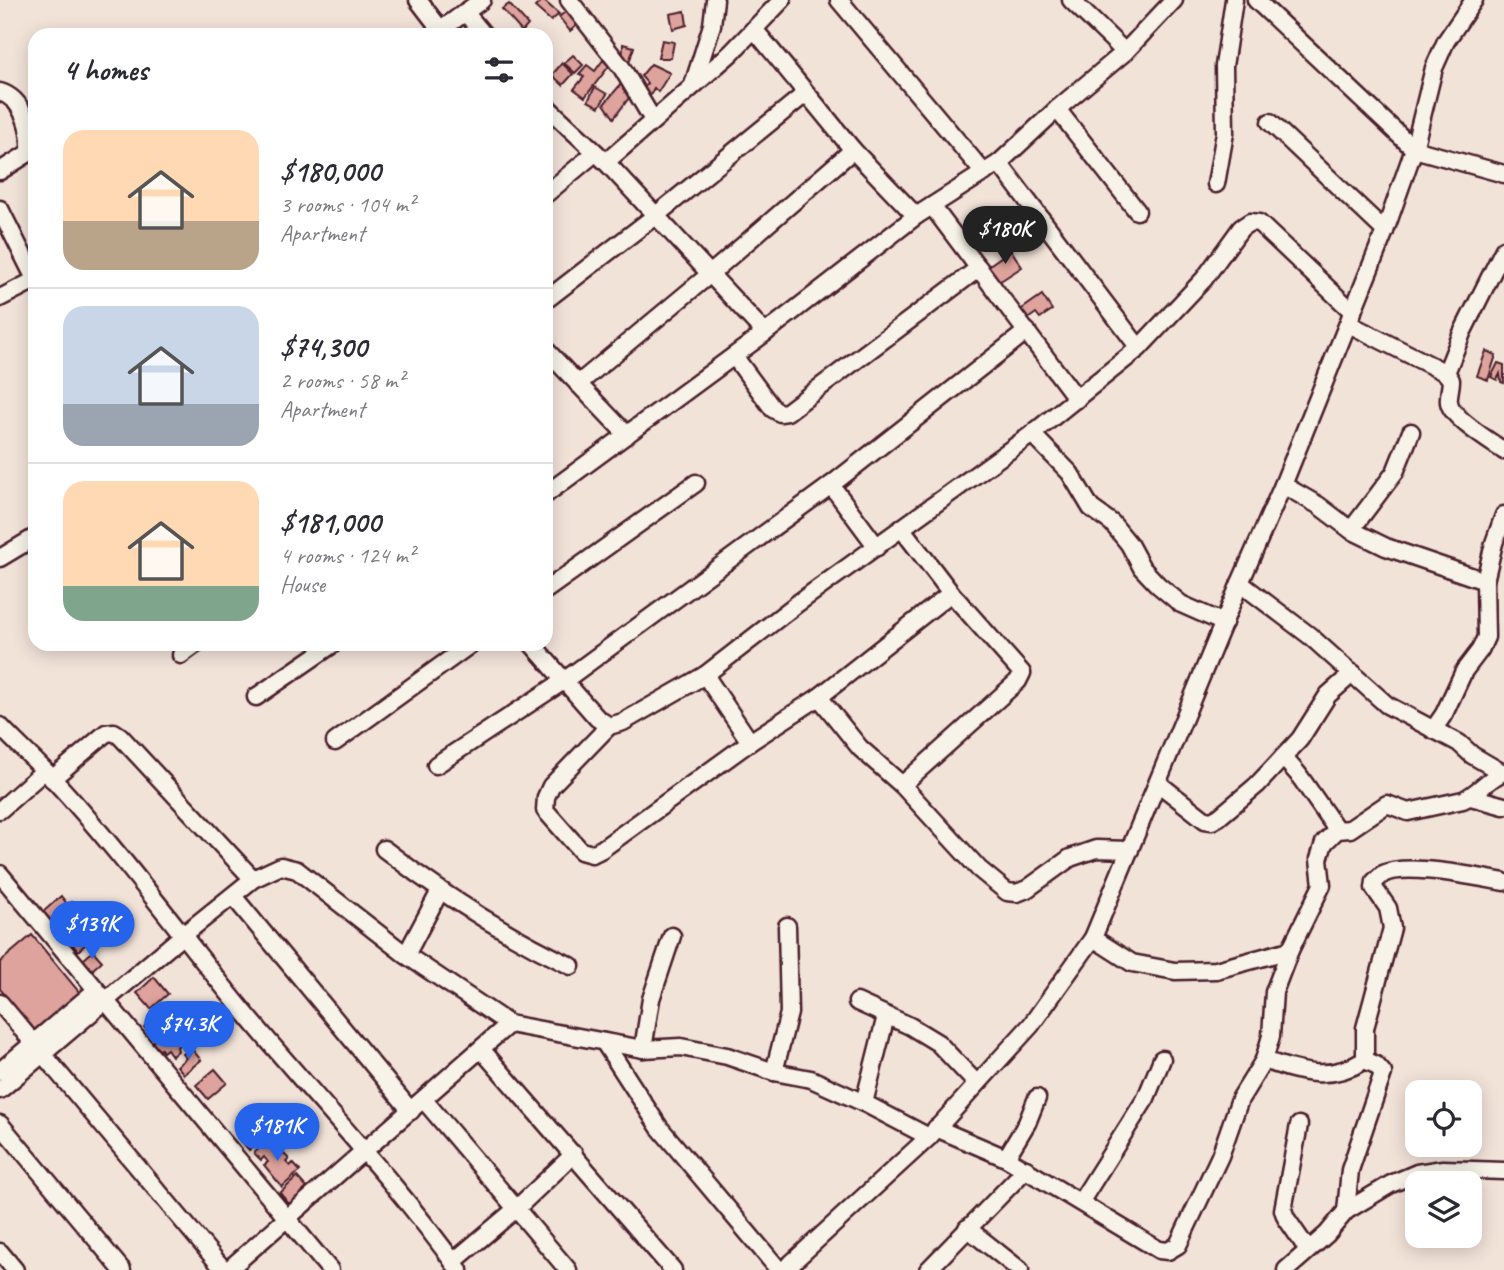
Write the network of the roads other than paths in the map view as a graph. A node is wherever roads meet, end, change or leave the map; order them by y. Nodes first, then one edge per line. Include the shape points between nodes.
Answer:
1 (418, 0) edge
2 (482, 0) edge
3 (569, 0) edge
4 (715, 0) edge
5 (782, 0) edge
6 (839, 0) edge
7 (1071, 0) edge
8 (1174, 0) edge
9 (1234, 0) edge
10 (1256, 0) edge
11 (1474, 0) edge
12 (465, 12) junction
13 (436, 28) edge
14 (443, 28) edge
15 (478, 28) edge
16 (754, 29) junction
17 (1125, 51) junction
18 (694, 85) junction
19 (0, 92) edge
20 (805, 94) junction
21 (1057, 109) junction
22 (553, 113) edge
23 (653, 120) junction
24 (1270, 122) dead end
25 (28, 128) edge
26 (1414, 149) junction
27 (853, 150) junction
28 (28, 153) edge
29 (601, 158) junction
30 (999, 163) junction
31 (0, 170) edge
32 (984, 173) junction
33 (1504, 174) edge
34 (1216, 184) dead end
35 (553, 189) edge
36 (932, 206) junction
37 (0, 209) edge
38 (1137, 211) dead end
39 (655, 216) junction
40 (916, 216) junction
41 (1385, 231) junction
42 (1504, 249) edge
43 (28, 265) edge
44 (979, 268) junction
45 (709, 275) junction
46 (28, 283) edge
47 (553, 295) edge
48 (0, 298) edge
49 (1351, 318) junction
50 (1027, 331) junction
51 (765, 333) junction
52 (1139, 348) junction
53 (734, 356) junction
54 (553, 357) edge
55 (1446, 373) junction
56 (578, 384) junction
57 (1077, 399) junction
58 (1410, 432) dead end
59 (1032, 434) junction
60 (627, 435) junction
61 (1504, 450) edge
62 (696, 483) dead end
63 (831, 485) junction
64 (1283, 485) junction
65 (553, 489) edge
66 (1504, 515) edge
67 (902, 529) junction
68 (1351, 530) junction
69 (28, 541) edge
70 (877, 547) junction
71 (0, 558) edge
72 (1504, 574) edge
73 (1486, 575) junction
74 (1240, 583) junction
75 (553, 585) edge
76 (951, 593) junction
77 (1224, 623) junction
78 (186, 651) edge
79 (323, 651) edge
80 (461, 651) edge
81 (538, 651) edge
82 (181, 655) dead end
83 (1353, 673) junction
84 (705, 675) junction
85 (565, 680) junction
86 (256, 697) dead end
87 (819, 697) junction
88 (0, 726) edge
89 (610, 726) junction
90 (1433, 730) junction
91 (335, 742) dead end
92 (750, 742) junction
93 (1283, 757) junction
94 (436, 765) dead end
95 (1503, 772) edge
96 (48, 775) junction
97 (1157, 783) junction
98 (902, 785) junction
99 (1471, 797) junction
100 (1504, 806) edge
101 (0, 810) edge
102 (1337, 830) junction
103 (384, 849) dead end
104 (1129, 850) junction
105 (0, 874) edge
106 (253, 879) junction
107 (1504, 882) edge
108 (440, 891) junction
109 (233, 896) junction
110 (787, 926) dead end
111 (182, 936) junction
112 (672, 936) dead end
113 (1093, 938) junction
114 (1290, 950) junction
115 (406, 955) junction
116 (571, 965) dead end
117 (100, 996) junction
118 (857, 1002) dead end
119 (0, 1003) edge
120 (886, 1016) junction
121 (509, 1024) junction
122 (604, 1042) junction
123 (39, 1048) junction
124 (481, 1049) junction
125 (643, 1049) junction
126 (1162, 1059) dead end
127 (1264, 1060) junction
128 (1365, 1060) junction
129 (0, 1071) edge
130 (774, 1072) junction
131 (977, 1084) junction
132 (0, 1090) edge
133 (1037, 1098) dead end
134 (424, 1100) junction
135 (864, 1103) junction
136 (411, 1111) junction
137 (0, 1124) edge
138 (1299, 1125) dead end
139 (932, 1133) junction
140 (366, 1151) junction
141 (574, 1154) junction
142 (1006, 1158) junction
143 (1026, 1169) junction
144 (1504, 1171) edge
145 (1081, 1201) junction
146 (517, 1208) junction
147 (1346, 1211) junction
148 (286, 1219) junction
149 (967, 1228) junction
150 (1308, 1250) junction
151 (0, 1252) edge
152 (456, 1266) edge
153 (15, 1270) edge
154 (122, 1270) edge
155 (226, 1270) edge
156 (330, 1270) edge
157 (568, 1270) edge
158 (673, 1270) edge
159 (781, 1270) edge
160 (928, 1270) edge
161 (1020, 1270) edge
162 (1286, 1270) edge

1 - 13 street
2 - 12 street
3 - 23 street via 622,68
4 - 18 street
5 - 16 street
6 - 32 street
7 - 17 street
8 - 17 street
9 - 34 street via 1224,66 1225,133
10 - 26 street
11 - 26 street via 1434,68
12 - 14 street
12 - 15 street
16 - 18 street
16 - 20 street
17 - 21 street
18 - 23 street
19 - 25 street via 8,94 23,112
20 - 27 street
20 - 39 street
21 - 30 street
21 - 38 street
22 - 29 street
23 - 29 street via 636,139
24 - 41 street
26 - 33 street
26 - 41 street
27 - 40 street
27 - 45 street
28 - 31 street
29 - 35 street
29 - 39 street
30 - 32 street
30 - 52 street
32 - 36 street
36 - 40 street
36 - 44 street
37 - 43 street
39 - 45 street
39 - 47 street
40 - 51 street
41 - 49 street
42 - 55 street
44 - 50 street
44 - 53 street via 787,412 773,409
45 - 51 street
45 - 56 street
46 - 48 street
49 - 52 street via 1259,223 1250,222
49 - 55 street
49 - 64 street
50 - 57 street
50 - 63 street
51 - 53 street
52 - 57 street
53 - 60 street
54 - 56 street
55 - 61 street via 1451,380 1451,408
56 - 60 street
57 - 59 street
58 - 68 street via 1395,472
59 - 67 street
59 - 77 street via 1070,473 1091,508 1112,523 1158,585 1181,604
60 - 65 street
62 - 75 street
63 - 70 street
63 - 85 street
64 - 68 street
64 - 74 street
66 - 73 street
67 - 70 street
67 - 76 street
68 - 73 street via 1386,547
69 - 71 street
70 - 84 street
72 - 73 street
73 - 90 street via 1486,637
74 - 77 street
74 - 83 street
76 - 87 street
76 - 98 street via 1022,673
77 - 97 street
78 - 82 street
79 - 86 street
80 - 91 street
81 - 85 street
83 - 90 street via 1387,705
83 - 93 street via 1328,695
84 - 89 street
84 - 92 street
85 - 89 street via 597,719
85 - 94 street
87 - 92 street
87 - 98 street via 860,748
88 - 96 street
89 - 92 street via 551,786 546,797 545,810 581,851 592,854
90 - 95 street
93 - 97 street via 1212,821
93 - 102 street
95 - 99 street
96 - 101 street
96 - 106 street via 106,733 114,732
96 - 111 street
97 - 104 street
98 - 104 street via 979,869 1007,892 1027,889 1070,858 1096,849
99 - 100 street
99 - 102 street via 1408,812 1387,804 1350,829
102 - 114 street via 1324,843 1319,859 1322,885
103 - 108 street
104 - 113 street
105 - 117 street
106 - 109 street
106 - 115 street via 281,866 297,870
107 - 128 street via 1447,871 1397,871 1375,881 1392,928 1366,1028
108 - 115 street
108 - 116 street via 495,927
109 - 111 street
109 - 136 street
110 - 130 street via 789,1013
111 - 117 street
111 - 140 street
112 - 125 street via 651,999
113 - 114 street via 1132,963 1175,971 1216,970
113 - 131 street via 1031,1025
114 - 127 street via 1275,992
115 - 121 street
117 - 123 street
117 - 148 street
118 - 120 street
119 - 123 street
120 - 131 street via 938,1043
120 - 135 street
121 - 122 street
121 - 124 street
122 - 125 street
122 - 159 street via 659,1127
123 - 129 street
123 - 132 street
123 - 155 street
124 - 134 street
124 - 141 street
125 - 130 street via 681,1047
126 - 145 street via 1146,1098
127 - 128 street via 1300,1072 1334,1074
127 - 145 street via 1240,1100 1220,1156 1178,1245 1159,1250
128 - 147 street via 1383,1073 1350,1170
130 - 135 street via 811,1079
131 - 139 street
133 - 142 street
134 - 136 street
134 - 146 street
135 - 139 street
136 - 140 street
137 - 154 street
138 - 150 street via 1283,1210
139 - 142 street
139 - 159 street
140 - 148 street
140 - 152 street
141 - 146 street
141 - 158 street
142 - 143 street
143 - 145 street
143 - 149 street
144 - 147 street via 1417,1173
146 - 152 street
146 - 157 street
147 - 150 street
148 - 155 street
148 - 156 street
149 - 160 street
149 - 161 street
150 - 162 street
151 - 153 street

